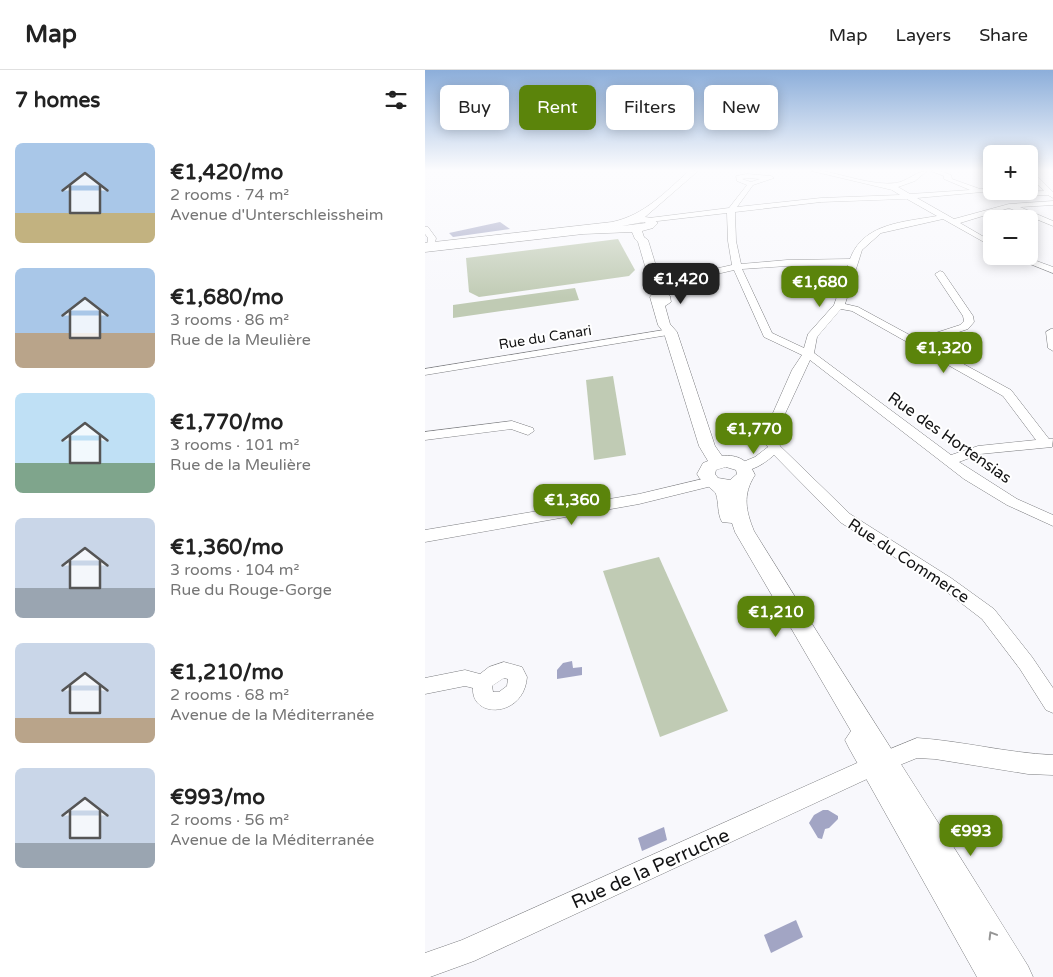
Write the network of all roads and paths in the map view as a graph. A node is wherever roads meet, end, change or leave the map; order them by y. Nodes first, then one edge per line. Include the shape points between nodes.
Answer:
1 (648, 213) edge
2 (710, 213) edge
3 (731, 213) edge
4 (938, 213) edge
5 (977, 213) edge
6 (1027, 213) edge
7 (948, 220) junction
8 (641, 223) junction
9 (1053, 224) edge
10 (425, 229) edge
11 (643, 240) joint
12 (983, 240) edge
13 (427, 247) edge
14 (854, 262) junction
15 (1038, 265) edge
16 (737, 267) junction
17 (1053, 270) edge
18 (940, 274) dead end
19 (658, 290) junction
20 (839, 306) junction
21 (670, 332) junction
22 (1053, 332) edge
23 (915, 343) junction
24 (1053, 348) edge
25 (808, 354) junction
26 (425, 372) edge
27 (528, 431) dead end
28 (425, 436) edge
29 (1049, 443) edge
30 (775, 448) junction
31 (948, 461) junction
32 (717, 462) junction
33 (729, 479) junction
34 (1053, 521) edge
35 (425, 536) edge
36 (484, 684) dead end
37 (425, 686) edge
38 (1053, 704) edge
39 (879, 763) junction
40 (1053, 764) edge
41 (427, 970) edge
42 (995, 977) edge
43 (1017, 977) edge

1 - 8 street
2 - 8 street
3 - 16 street, Rue des Hortensias
4 - 7 street
5 - 7 street
6 - 9 street
7 - 12 street
7 - 14 street via 878,231 859,250
8 - 11 street via 640,239
8 - 13 street
10 - 13 street via 432,238
11 - 19 street
14 - 16 street
14 - 20 street
15 - 17 street
16 - 19 street
16 - 25 street, Rue des Hortensias via 768,335
18 - 23 street via 969,322 964,327
19 - 21 street via 656,297 664,325
20 - 23 street via 855,309
20 - 25 street via 814,332
21 - 26 street, Rue du Canari
21 - 32 street via 707,446
22 - 24 street
23 - 29 street via 1007,393
25 - 30 street via 771,431
25 - 31 street, Rue des Hortensias
27 - 28 street via 512,425
29 - 31 street via 978,450
30 - 33 street
30 - 38 street, Rue du Commerce via 853,524 945,582 988,614
31 - 34 street, Rue des Hortensias via 1012,502
32 - 33 street via 730,461
32 - 33 street via 707,470 707,479
33 - 35 street via 639,499
33 - 39 street via 725,494 727,512 745,550
36 - 37 street via 465,678
39 - 40 street, Rue de la Perruche via 917,748 935,748 1028,764
39 - 41 street, Rue de la Perruche
39 - 42 street
43 -> 39 street

